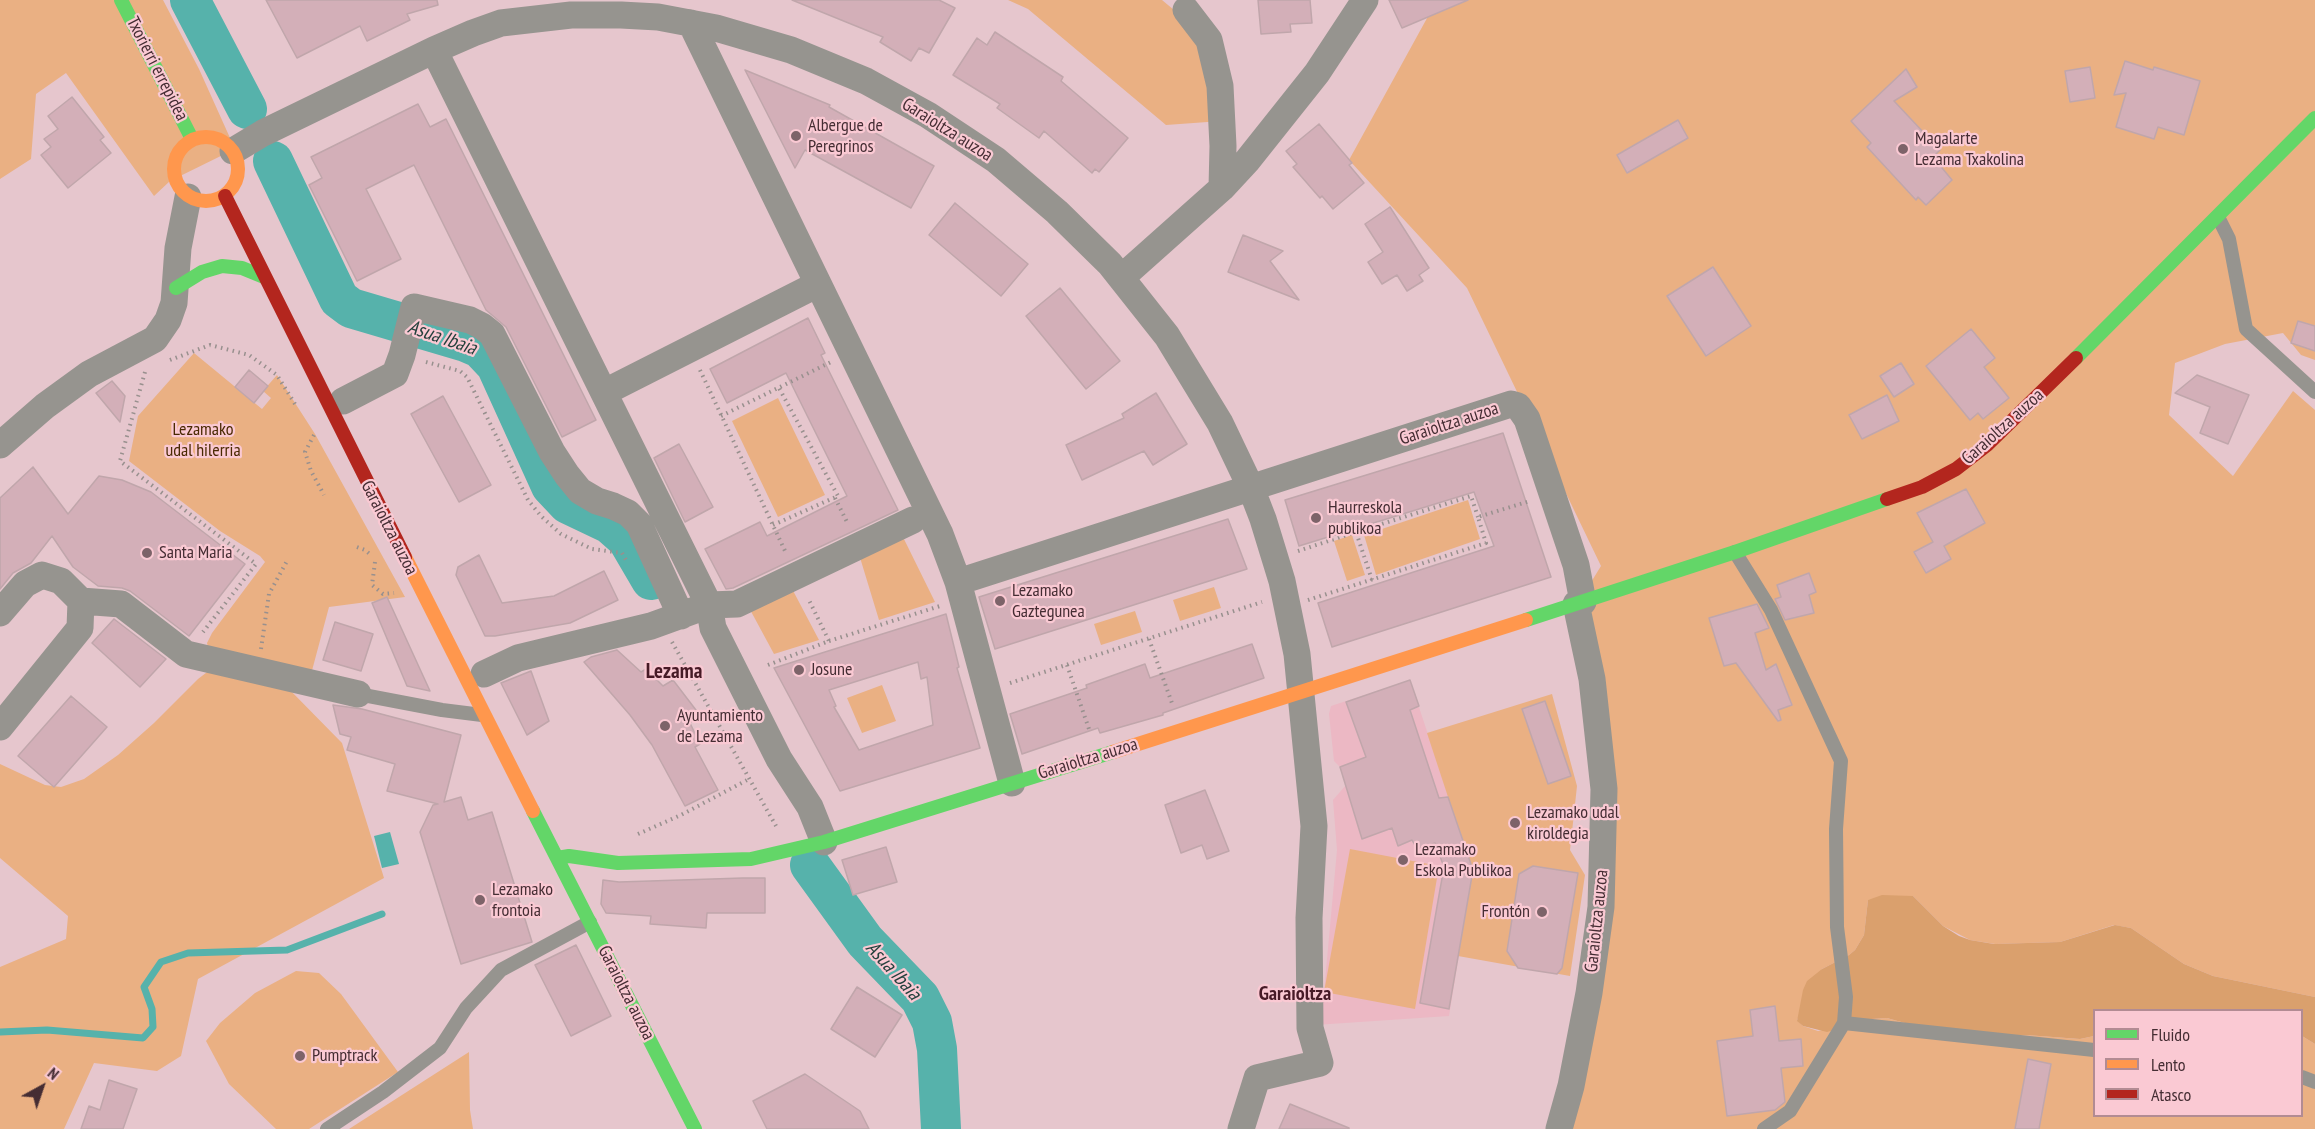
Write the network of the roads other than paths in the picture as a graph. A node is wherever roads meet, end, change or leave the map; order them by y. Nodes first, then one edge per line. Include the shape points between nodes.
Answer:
1 (121, 0) edge
2 (1365, 0) edge
3 (1186, 10) dead end
4 (691, 23) junction
5 (739, 35) junction
6 (434, 50) junction
7 (714, 72) junction
8 (2315, 118) edge
9 (192, 139) junction
10 (233, 152) junction
11 (1222, 188) junction
12 (225, 196) junction
13 (188, 197) junction
14 (2218, 217) junction
15 (264, 277) junction
16 (1121, 278) junction
17 (818, 284) junction
18 (176, 288) junction
19 (605, 392) junction
20 (2315, 392) edge
21 (344, 401) dead end
22 (0, 446) edge
23 (1251, 488) junction
24 (913, 520) dead end
25 (1735, 552) junction
26 (954, 592) junction
27 (81, 601) junction
28 (1580, 603) junction
29 (709, 605) junction
30 (0, 613) edge
31 (671, 619) junction
32 (484, 674) dead end
33 (1302, 692) junction
34 (358, 694) joint
35 (484, 715) junction
36 (2, 721) edge
37 (1012, 783) junction
38 (824, 842) junction
39 (556, 858) junction
40 (590, 922) junction
41 (1844, 1023) junction
42 (2093, 1050) edge
43 (327, 1129) edge
44 (695, 1129) edge
45 (1241, 1129) edge
46 (1559, 1129) edge
47 (1764, 1129) edge

1 - 9 street, Txorierri errepidea
2 - 11 street via 1317,73
3 - 11 street via 1209,40 1220,86
4 - 5 street, Garaioltza auzoa
4 - 6 street, Garaioltza auzoa via 630,15 571,15 501,24
4 - 7 street
5 - 7 street via 726,46
5 - 16 street, Garaioltza auzoa via 791,50 866,81 928,115 996,160 1057,212
6 - 10 street, Garaioltza auzoa
6 - 19 street
7 - 17 street
8 - 14 street, Garaioltza auzoa
9 - 10 street, Txorierri errepidea via 215,138
9 - 13 street, Txorierri errepidea via 181,147 174,160 173,174
10 - 12 street via 238,176
11 - 16 street
12 - 13 street via 213,201
12 - 15 street, Garaioltza auzoa
13 - 18 street via 178,248
14 - 20 lane via 2229,239 2246,329
14 - 25 street, Garaioltza auzoa via 1987,446 1956,469 1922,487
15 - 18 street via 242,268 222,266 202,272
15 - 35 street, Garaioltza auzoa
16 - 23 street, Garaioltza auzoa via 1167,336 1220,423
17 - 19 street
17 - 26 street via 940,534
18 - 22 street via 168,320 155,339 89,374
19 - 29 street
21 - 31 street via 395,374 414,307 470,320 492,334 567,476 580,491 628,513 639,524
23 - 26 street, Garaioltza auzoa
23 - 28 street, Garaioltza auzoa via 1510,404 1518,406 1527,419 1576,565
23 - 33 street, Garaioltza auzoa via 1282,581
24 - 29 street via 737,604
25 - 28 street, Garaioltza auzoa
25 - 41 lane via 1771,610 1841,761 1836,829 1837,927 1846,997
26 - 37 street
27 - 30 street via 61,581 42,575 25,584
27 - 34 street via 122,604 186,654
27 - 36 street via 80,628
28 - 33 street, Garaioltza auzoa
28 - 46 street, Garaioltza auzoa via 1604,789 1601,907 1589,993
29 - 31 street
29 - 38 street via 713,628 779,759 810,807
31 - 32 street via 518,658
33 - 37 street, Garaioltza auzoa
33 - 45 street, Garaioltza auzoa via 1314,826 1309,918 1313,1036 1320,1063 1257,1078
34 - 35 lane
35 - 39 street, Garaioltza auzoa
37 - 38 street, Garaioltza auzoa
38 - 39 street, Garaioltza auzoa via 751,859 618,862
39 - 40 street, Garaioltza auzoa
40 - 43 lane via 501,970 466,1008 440,1048
40 - 44 street, Garaioltza auzoa
41 - 42 lane
41 - 47 lane via 1790,1111

